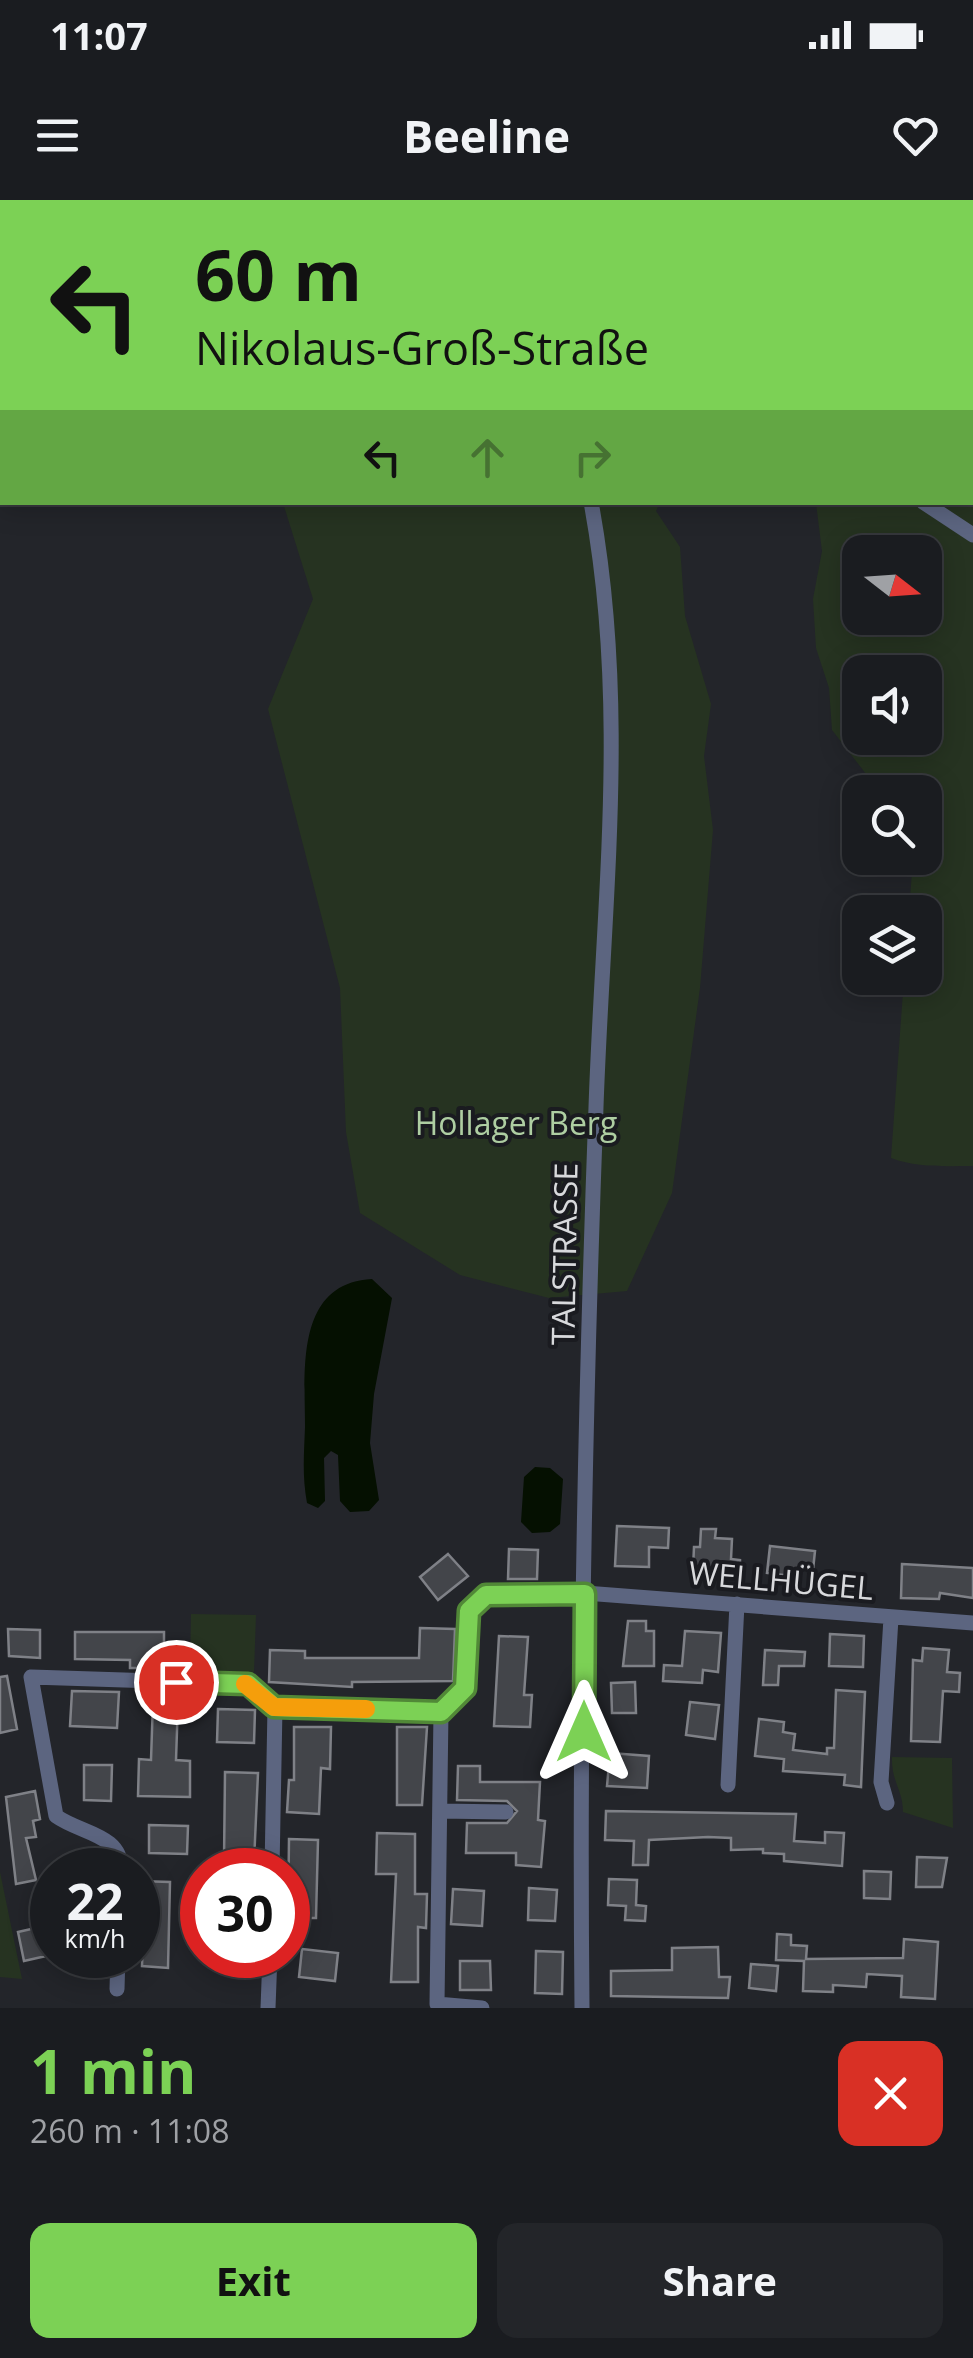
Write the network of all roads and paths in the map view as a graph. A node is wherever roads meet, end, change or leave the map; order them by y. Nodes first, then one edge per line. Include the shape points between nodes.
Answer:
1 (591, 505) edge
2 (928, 505) edge
3 (973, 535) edge
4 (585, 1594) junction
5 (737, 1604) junction
6 (891, 1618) junction
7 (973, 1622) edge
8 (274, 1707) junction
9 (441, 1712) junction
10 (728, 1785) dead end
11 (887, 1803) dead end
12 (440, 1811) junction
13 (506, 1812) dead end
14 (117, 1848) edge
15 (272, 1848) edge
16 (117, 1978) edge
17 (116, 1989) dead end
18 (482, 2008) edge
19 (582, 2008) edge

1 - 4 street, TALSTRASSE via 613,684
2 - 3 street
4 - 5 street, WELLHÜGEL
4 - 9 street, WELLHÜGEL via 486,1595 469,1611 465,1688
4 - 19 street, TALSTRASSE
5 - 6 street, WELLHÜGEL
5 - 10 street
6 - 7 street, WELLHÜGEL
6 - 11 street via 882,1782
8 - 9 street
8 - 14 street via 248,1684 31,1678 56,1816
8 - 15 street
9 - 12 street
12 - 13 street
12 - 18 street via 437,2004
16 - 17 street

